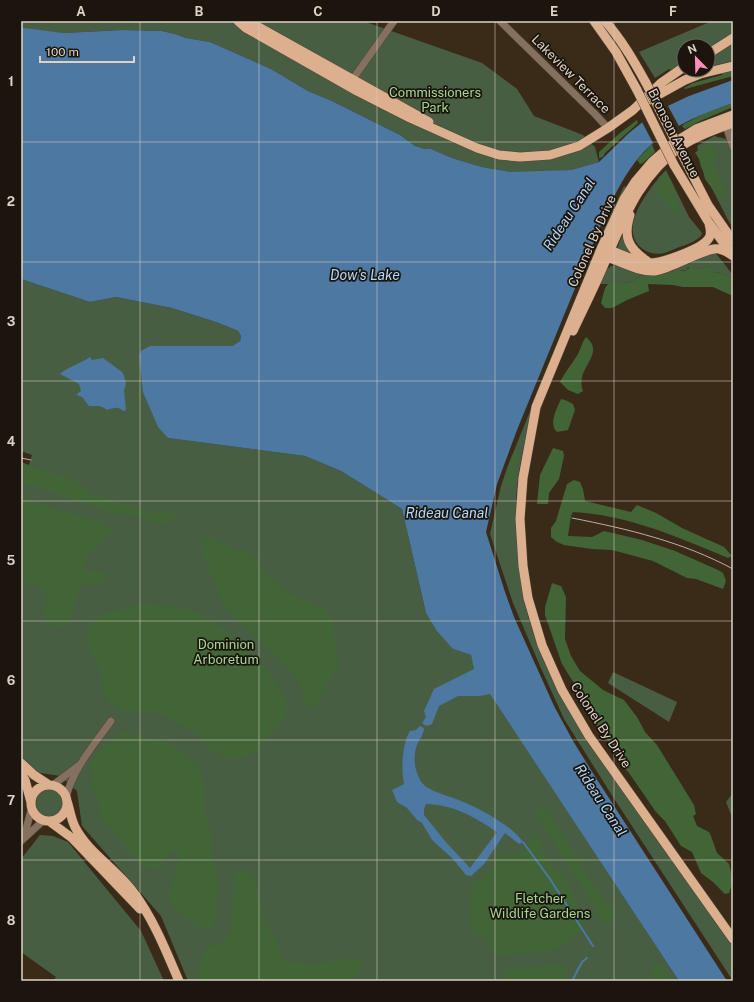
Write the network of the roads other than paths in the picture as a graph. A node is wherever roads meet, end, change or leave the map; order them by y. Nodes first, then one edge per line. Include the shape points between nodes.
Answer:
1 (238, 21) edge
2 (248, 21) edge
3 (394, 21) edge
4 (500, 21) edge
5 (594, 21) edge
6 (606, 21) edge
7 (733, 38) edge
8 (716, 49) edge
9 (733, 66) edge
10 (676, 73) edge
11 (351, 82) junction
12 (637, 106) junction
13 (730, 122) edge
14 (608, 128) junction
15 (733, 146) edge
16 (637, 194) junction
17 (709, 223) junction
18 (733, 241) edge
19 (606, 252) junction
20 (733, 255) edge
21 (649, 263) junction
22 (111, 721) dead end
23 (21, 763) edge
24 (79, 764) junction
25 (21, 774) edge
26 (51, 785) junction
27 (67, 799) junction
28 (31, 804) junction
29 (47, 821) junction
30 (22, 839) edge
31 (150, 918) junction
32 (733, 939) edge
33 (178, 981) edge

1 - 11 main road via 246,28
2 - 11 main road
3 - 11 street
4 - 14 street, Lakeview Terrace
5 - 17 main road, Bronson Avenue, bridge via 616,52 674,165
6 - 18 main road, Bronson Avenue, bridge via 628,50 708,205
7 - 8 main road
9 - 12 main road via 685,80
10 - 12 main road
11 - 14 main road via 417,114 450,136 499,155 550,155 579,146
12 - 14 main road
13 - 15 street
13 - 16 main road, Colonel By Drive via 690,141 672,154 656,169
13 - 19 main road, Colonel By Drive via 689,133 652,162 624,199
16 - 19 main road, Colonel By Drive
16 - 21 main road via 627,223 627,235 629,244
17 - 20 main road, Bronson Avenue
17 - 21 main road via 711,234 702,245 668,259
19 - 20 main road via 639,269 649,271 665,268 712,249 721,249
19 - 21 main road
19 - 32 main road, Colonel By Drive via 534,425 523,478 520,531 526,588 546,654 562,690 582,724
22 - 24 street
23 - 26 main road
24 - 26 street
24 - 27 street via 70,783
25 - 28 main road
26 - 27 main road via 62,789
26 - 28 main road via 39,788 32,797
27 - 29 main road via 64,813 58,819
27 - 31 main road via 73,823 82,839 134,892
28 - 29 main road via 36,815
28 - 30 street
29 - 30 street
29 - 31 main road via 72,838
31 - 33 main road

